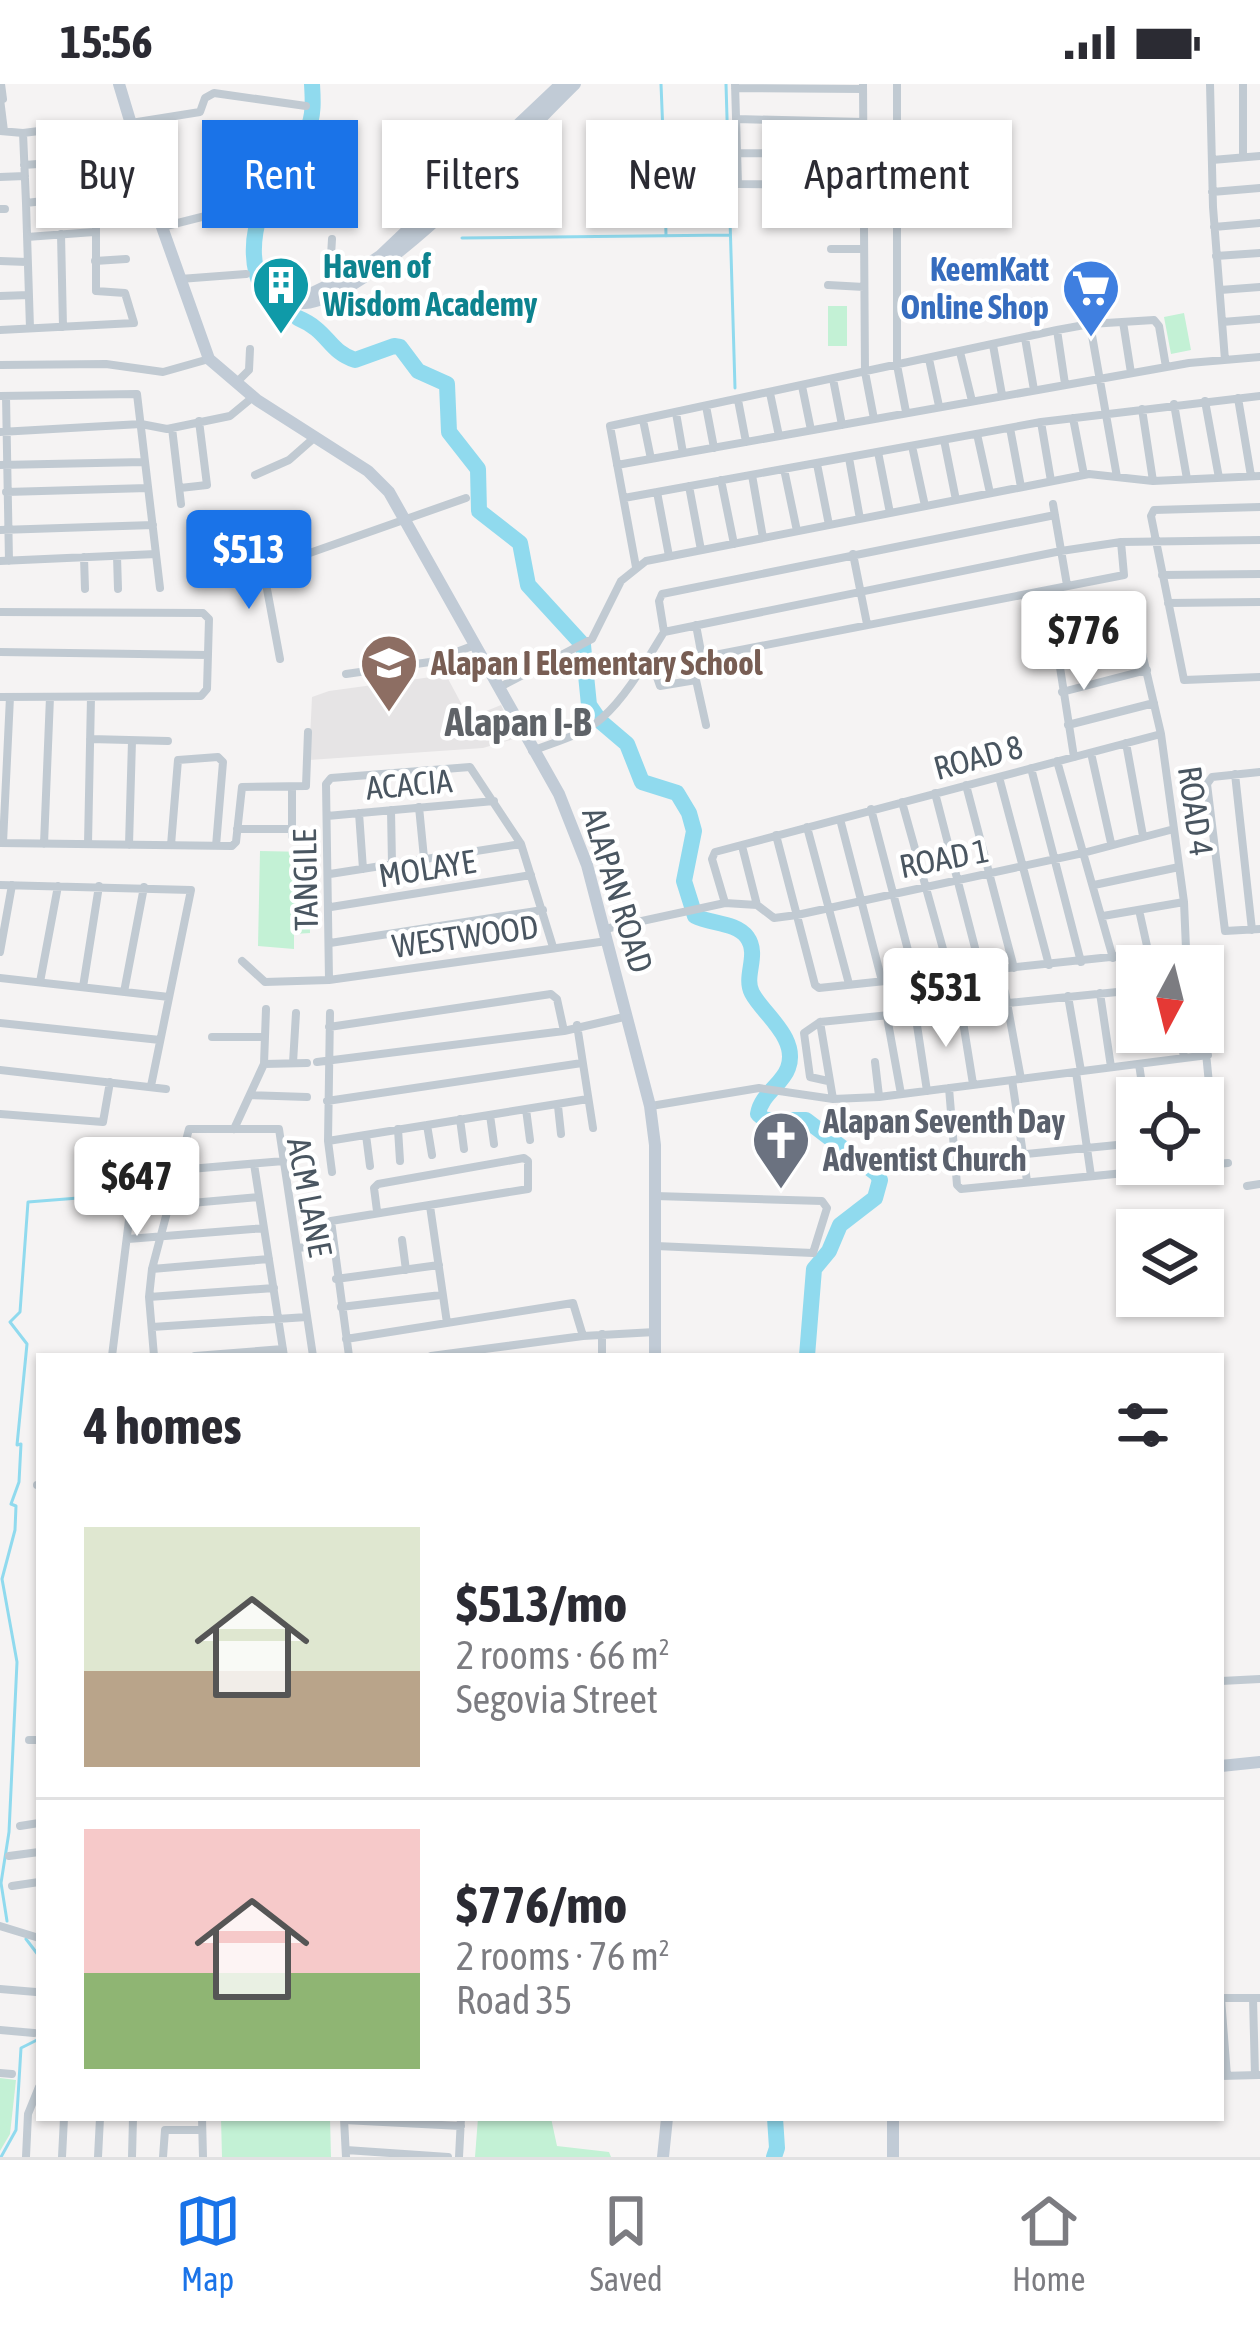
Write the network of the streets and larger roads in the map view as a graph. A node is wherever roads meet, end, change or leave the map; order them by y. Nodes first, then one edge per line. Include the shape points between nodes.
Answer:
1 (1, 84) edge
2 (119, 84) edge
3 (561, 84) edge
4 (575, 84) edge
5 (897, 84) edge
6 (1210, 84) edge
7 (1243, 84) edge
8 (735, 86) edge
9 (863, 86) edge
10 (1, 99) edge
11 (306, 106) dead end
12 (736, 119) joint
13 (130, 120) edge
14 (150, 120) edge
15 (778, 120) edge
16 (863, 120) edge
17 (897, 120) edge
18 (2, 131) edge
19 (36, 131) edge
20 (23, 133) junction
21 (1260, 156) edge
22 (1243, 158) junction
23 (1212, 160) junction
24 (36, 169) edge
25 (25, 171) junction
26 (0, 177) edge
27 (1260, 188) edge
28 (1212, 192) junction
29 (36, 202) edge
30 (26, 203) junction
31 (1260, 223) edge
32 (1214, 227) junction
33 (97, 228) edge
34 (162, 228) edge
35 (864, 228) edge
36 (897, 228) edge
37 (94, 232) junction
38 (61, 234) junction
39 (27, 237) junction
40 (332, 239) dead end
41 (831, 249) dead end
42 (864, 249) junction
43 (1260, 254) edge
44 (1216, 256) junction
45 (126, 259) dead end
46 (94, 261) junction
47 (0, 262) edge
48 (28, 262) junction
49 (246, 274) dead end
50 (260, 274) dead end
51 (345, 278) junction
52 (180, 280) junction
53 (828, 286) dead end
54 (865, 287) junction
55 (1260, 287) edge
56 (1219, 290) junction
57 (29, 295) junction
58 (0, 296) edge
59 (293, 304) junction
60 (275, 311) dead end
61 (1260, 319) edge
62 (1123, 322) junction
63 (1222, 322) junction
64 (1090, 324) junction
65 (63, 327) junction
66 (30, 328) junction
67 (0, 330) edge
68 (1057, 330) junction
69 (1025, 338) junction
70 (993, 345) junction
71 (250, 350) dead end
72 (960, 352) junction
73 (1260, 357) edge
74 (928, 359) junction
75 (204, 360) junction
76 (1225, 360) junction
77 (0, 365) edge
78 (897, 365) junction
79 (1166, 367) junction
80 (865, 372) junction
81 (1131, 373) junction
82 (833, 379) junction
83 (1101, 379) junction
84 (236, 383) junction
85 (1065, 384) junction
86 (802, 386) junction
87 (1034, 390) junction
88 (770, 393) junction
89 (1002, 395) junction
90 (3, 396) edge
91 (1260, 396) edge
92 (253, 397) junction
93 (1238, 398) junction
94 (738, 400) junction
95 (972, 401) junction
96 (1205, 401) junction
97 (1174, 404) junction
98 (706, 406) junction
99 (939, 406) junction
100 (1142, 410) junction
101 (906, 412) junction
102 (676, 413) junction
103 (1106, 415) junction
104 (1073, 418) junction
105 (874, 419) junction
106 (644, 420) junction
107 (199, 421) junction
108 (1041, 422) junction
109 (140, 424) junction
110 (842, 425) junction
111 (172, 428) junction
112 (1010, 428) junction
113 (811, 430) junction
114 (2, 432) edge
115 (977, 434) junction
116 (779, 436) junction
117 (315, 437) junction
118 (944, 440) junction
119 (746, 442) junction
120 (912, 446) junction
121 (714, 448) junction
122 (878, 452) junction
123 (683, 453) junction
124 (849, 458) junction
125 (651, 459) junction
126 (144, 462) junction
127 (817, 464) junction
128 (3, 465) edge
129 (617, 465) junction
130 (784, 469) junction
131 (752, 474) junction
132 (255, 475) dead end
133 (1084, 475) junction
134 (1256, 476) edge
135 (1117, 477) junction
136 (1219, 478) junction
137 (1187, 479) junction
138 (721, 480) junction
139 (1051, 481) junction
140 (1153, 481) junction
141 (689, 486) junction
142 (1021, 487) junction
143 (148, 488) junction
144 (179, 488) junction
145 (6, 492) junction
146 (657, 492) junction
147 (990, 493) junction
148 (624, 498) junction
149 (466, 499) dead end
150 (956, 500) junction
151 (182, 504) dead end
152 (1053, 504) dead end
153 (925, 506) junction
154 (1260, 507) edge
155 (890, 513) junction
156 (1054, 515) junction
157 (406, 519) junction
158 (860, 519) junction
159 (153, 525) junction
160 (829, 525) junction
161 (4, 530) edge
162 (797, 531) junction
163 (764, 538) junction
164 (1260, 540) edge
165 (1121, 542) junction
166 (1154, 542) junction
167 (734, 544) junction
168 (701, 550) junction
169 (1061, 550) junction
170 (156, 554) junction
171 (853, 554) junction
172 (117, 556) junction
173 (669, 556) junction
174 (84, 557) junction
175 (4, 561) edge
176 (637, 568) junction
177 (1260, 574) edge
178 (1162, 575) junction
179 (1067, 585) junction
180 (160, 588) dead end
181 (86, 589) dead end
182 (118, 589) dead end
183 (860, 592) junction
184 (1260, 602) edge
185 (1168, 603) junction
186 (0, 612) edge
187 (696, 625) junction
188 (867, 625) junction
189 (664, 632) junction
190 (1139, 638) junction
191 (475, 645) junction
192 (0, 652) edge
193 (208, 655) junction
194 (650, 655) junction
195 (702, 657) junction
196 (280, 658) dead end
197 (1056, 659) junction
198 (684, 661) dead end
199 (1147, 670) junction
200 (346, 674) dead end
201 (1260, 677) edge
202 (498, 688) junction
203 (1062, 692) junction
204 (5, 697) edge
205 (50, 697) junction
206 (91, 698) junction
207 (1154, 703) junction
208 (706, 725) dead end
209 (1068, 725) junction
210 (308, 732) dead end
211 (1161, 734) junction
212 (90, 739) junction
213 (132, 741) junction
214 (168, 741) dead end
215 (1126, 743) junction
216 (532, 752) junction
217 (1090, 753) junction
218 (1074, 757) junction
219 (1057, 761) junction
220 (1030, 768) junction
221 (1260, 772) edge
222 (1235, 774) junction
223 (999, 776) junction
224 (966, 785) junction
225 (292, 788) junction
226 (935, 793) junction
227 (496, 801) junction
228 (902, 802) junction
229 (419, 807) junction
230 (871, 808) junction
231 (392, 810) junction
232 (359, 813) junction
233 (327, 816) junction
234 (840, 819) junction
235 (807, 827) junction
236 (237, 829) junction
237 (1174, 829) junction
238 (776, 836) junction
239 (1143, 836) junction
240 (2, 843) edge
241 (1112, 843) junction
242 (44, 844) junction
243 (88, 844) junction
244 (129, 844) junction
245 (521, 844) junction
246 (171, 845) junction
247 (216, 846) junction
248 (742, 846) junction
249 (1083, 853) junction
250 (424, 858) junction
251 (1055, 858) junction
252 (392, 864) junction
253 (1022, 866) junction
254 (1179, 866) junction
255 (363, 869) junction
256 (330, 874) junction
257 (989, 874) junction
258 (531, 875) junction
259 (958, 880) junction
260 (0, 885) edge
261 (12, 885) junction
262 (926, 885) junction
263 (1094, 885) junction
264 (58, 886) junction
265 (99, 886) junction
266 (144, 887) junction
267 (893, 892) junction
268 (862, 898) junction
269 (1184, 902) junction
270 (725, 903) junction
271 (757, 905) junction
272 (331, 907) junction
273 (830, 907) junction
274 (543, 910) junction
275 (1139, 910) junction
276 (681, 911) joint
277 (797, 915) junction
278 (1102, 916) junction
279 (1256, 929) edge
280 (2, 935) edge
281 (607, 935) junction
282 (330, 943) junction
283 (1147, 945) edge
284 (1186, 945) edge
285 (553, 947) junction
286 (0, 952) edge
287 (1113, 958) junction
288 (1116, 958) edge
289 (242, 961) dead end
290 (1081, 962) junction
291 (1049, 965) junction
292 (1014, 968) junction
293 (981, 971) junction
294 (950, 974) junction
295 (915, 977) junction
296 (0, 978) edge
297 (329, 980) junction
298 (882, 981) junction
299 (40, 982) junction
300 (849, 984) junction
301 (83, 987) junction
302 (124, 992) junction
303 (1116, 992) edge
304 (1100, 993) junction
305 (1068, 996) junction
306 (1007, 997) junction
307 (170, 998) junction
308 (266, 1009) dead end
309 (961, 1010) junction
310 (915, 1012) junction
311 (296, 1013) dead end
312 (330, 1013) dead end
313 (628, 1016) junction
314 (887, 1017) junction
315 (820, 1022) junction
316 (0, 1023) edge
317 (578, 1025) junction
318 (329, 1027) junction
319 (564, 1031) junction
320 (212, 1037) dead end
321 (265, 1037) junction
322 (160, 1040) junction
323 (1183, 1053) edge
324 (1208, 1055) joint
325 (1184, 1058) junction
326 (317, 1062) junction
327 (875, 1062) dead end
328 (293, 1063) junction
329 (582, 1063) junction
330 (264, 1064) junction
331 (1139, 1064) junction
332 (1112, 1067) junction
333 (0, 1070) edge
334 (1079, 1071) junction
335 (1141, 1077) edge
336 (1210, 1077) edge
337 (1017, 1079) junction
338 (828, 1081) junction
339 (110, 1082) junction
340 (973, 1084) junction
341 (151, 1086) junction
342 (949, 1088) junction
343 (166, 1089) dead end
344 (927, 1090) junction
345 (901, 1094) junction
346 (250, 1095) junction
347 (879, 1096) junction
348 (307, 1097) dead end
349 (588, 1099) junction
350 (833, 1099) junction
351 (327, 1101) junction
352 (558, 1106) junction
353 (650, 1106) junction
354 (526, 1109) junction
355 (0, 1114) edge
356 (490, 1115) junction
357 (460, 1119) junction
358 (428, 1124) junction
359 (593, 1128) dead end
360 (234, 1129) junction
361 (398, 1129) junction
362 (561, 1134) dead end
363 (366, 1135) junction
364 (530, 1140) dead end
365 (328, 1141) junction
366 (494, 1144) dead end
367 (1116, 1146) edge
368 (464, 1149) dead end
369 (1087, 1149) junction
370 (431, 1155) dead end
371 (1023, 1155) junction
372 (284, 1161) junction
373 (400, 1161) dead end
374 (955, 1161) junction
375 (254, 1164) junction
376 (370, 1166) dead end
377 (178, 1170) junction
378 (332, 1172) dead end
379 (1116, 1172) edge
380 (1090, 1176) junction
381 (1027, 1181) junction
382 (1260, 1184) edge
383 (1247, 1186) dead end
384 (656, 1196) junction
385 (259, 1197) junction
386 (131, 1204) dead end
387 (169, 1205) junction
388 (430, 1206) junction
389 (377, 1211) junction
390 (264, 1228) junction
391 (160, 1237) junction
392 (128, 1239) junction
393 (402, 1240) dead end
394 (332, 1244) junction
395 (656, 1246) junction
396 (297, 1248) junction
397 (269, 1259) junction
398 (439, 1265) junction
399 (152, 1268) junction
400 (406, 1270) junction
401 (336, 1280) junction
402 (274, 1288) junction
403 (441, 1295) junction
404 (149, 1297) junction
405 (341, 1306) junction
406 (307, 1317) junction
407 (278, 1319) junction
408 (447, 1323) junction
409 (152, 1327) junction
410 (655, 1331) junction
411 (602, 1334) junction
412 (583, 1336) junction
413 (346, 1339) junction
414 (283, 1352) edge
415 (112, 1353) edge
416 (154, 1353) edge
417 (313, 1353) edge
418 (348, 1353) edge
419 (454, 1353) edge
420 (602, 1353) edge
421 (655, 1353) edge
422 (1260, 1679) edge
423 (1224, 1681) edge
424 (1260, 1762) edge
425 (1224, 1766) edge
426 (36, 1823) edge
427 (20, 1826) dead end
428 (36, 1852) edge
429 (9, 1856) dead end
430 (36, 1882) edge
431 (12, 1886) dead end
432 (0, 1926) edge
433 (36, 1937) edge
434 (0, 1989) edge
435 (36, 1992) dead end
436 (1224, 1997) edge
437 (1256, 1998) edge
438 (0, 2030) edge
439 (34, 2033) dead end
440 (0, 2072) edge
441 (12, 2074) dead end
442 (1258, 2075) edge
443 (1224, 2076) edge
444 (36, 2094) edge
445 (64, 2121) edge
446 (100, 2121) edge
447 (133, 2121) edge
448 (202, 2121) edge
449 (344, 2121) edge
450 (422, 2121) edge
451 (667, 2121) edge
452 (892, 2121) edge
453 (461, 2122) edge
454 (202, 2130) junction
455 (346, 2154) edge
456 (26, 2157) edge
457 (62, 2157) edge
458 (98, 2157) edge
459 (131, 2157) edge
460 (163, 2157) edge
461 (202, 2157) edge
462 (448, 2157) edge
463 (459, 2157) edge
464 (663, 2157) edge
465 (893, 2157) edge

1 - 10 street
2 - 13 street, ALAPAN ROAD
3 - 51 street via 398,242
4 - 59 street via 386,263 349,287
5 - 17 street
6 - 23 street
7 - 22 street
8 - 9 street
8 - 12 street
9 - 16 street
10 - 18 street
11 - 14 street via 214,93 200,112
12 - 15 street
18 - 20 street
19 - 20 street
20 - 25 street
21 - 22 street
22 - 23 street
23 - 28 street
24 - 25 street
25 - 26 street
25 - 30 street
27 - 28 street
28 - 32 street
29 - 30 street
30 - 39 street
31 - 32 street
32 - 44 street
33 - 37 street
34 - 52 street, ALAPAN ROAD
35 - 42 street
36 - 78 street
37 - 38 street
37 - 46 street
38 - 39 street
38 - 65 street
39 - 48 street
40 - 51 street via 331,256
41 - 42 street
42 - 54 street
43 - 44 street
44 - 56 street
45 - 46 street
46 - 65 street via 96,291 125,292 134,323
47 - 48 street
48 - 57 street
49 - 52 street
50 - 59 street
51 - 59 street
52 - 75 street, ALAPAN ROAD
53 - 54 street
54 - 80 street
55 - 56 street
56 - 63 street
57 - 58 street
57 - 66 street
59 - 60 street
61 - 63 street
62 - 64 street
62 - 79 street via 1154,320
62 - 81 street
63 - 76 street
64 - 68 street
64 - 83 street
65 - 66 street
66 - 67 street
68 - 69 street
68 - 85 street
69 - 70 street
69 - 87 street
70 - 72 street
70 - 89 street
71 - 84 street via 249,370
72 - 74 street
72 - 95 street
73 - 76 street
74 - 78 street
74 - 99 street
75 - 77 street via 163,372
75 - 84 street, ALAPAN ROAD
76 - 79 street
78 - 80 street
78 - 101 street
79 - 81 street
80 - 82 street
80 - 105 street
81 - 83 street
82 - 86 street
82 - 110 street
83 - 85 street
83 - 103 street
84 - 92 street, ALAPAN ROAD
85 - 87 street
86 - 88 street
86 - 113 street
87 - 89 street
88 - 94 street
88 - 116 street
89 - 95 street
90 - 109 street via 137,394
90 - 114 street
91 - 93 street
92 - 107 street via 230,416
92 - 117 street, ALAPAN ROAD
93 - 96 street
93 - 134 street
94 - 98 street
94 - 119 street
95 - 99 street
96 - 97 street
96 - 136 street
97 - 100 street
97 - 137 street
98 - 102 street
98 - 121 street
99 - 101 street
100 - 103 street
100 - 140 street
101 - 105 street
102 - 106 street
102 - 123 street
103 - 104 street
103 - 135 street
104 - 108 street
104 - 133 street
105 - 110 street
106 - 125 street
106 - 129 street via 609,427
107 - 111 street
107 - 144 street via 207,485
108 - 112 street
108 - 139 street
109 - 111 street
109 - 114 street
109 - 126 street
110 - 113 street
111 - 144 street
112 - 115 street
112 - 142 street
113 - 116 street
114 - 128 street
115 - 118 street
115 - 147 street
116 - 119 street
117 - 132 street
117 - 157 street, ALAPAN ROAD via 368,471
118 - 120 street
118 - 150 street
119 - 121 street
120 - 122 street
120 - 153 street
121 - 123 street
122 - 124 street
122 - 155 street
123 - 125 street
124 - 127 street
124 - 158 street
125 - 129 street
126 - 128 street
126 - 143 street
127 - 130 street
127 - 160 street
128 - 145 street
129 - 148 street
130 - 131 street
130 - 162 street
131 - 138 street
131 - 163 street
133 - 135 street
133 - 139 street
134 - 136 street
135 - 140 street
136 - 137 street
137 - 140 street
138 - 141 street
138 - 167 street
139 - 142 street
141 - 146 street
141 - 168 street
142 - 147 street
143 - 145 street
143 - 159 street
144 - 151 street
145 - 161 street
146 - 148 street
146 - 173 street
147 - 150 street
148 - 176 street
149 - 157 street
150 - 153 street
152 - 156 street
153 - 155 street
154 - 166 street via 1154,510
155 - 158 street
156 - 169 street
156 - 171 street
157 - 191 street, ALAPAN ROAD
157 - 196 street via 265,570
158 - 160 street
159 - 161 street
159 - 170 street
160 - 162 street
161 - 175 street
162 - 163 street
163 - 167 street
164 - 166 street
165 - 166 street
165 - 169 street
165 - 179 street via 1124,574
166 - 178 street
167 - 168 street
168 - 173 street
169 - 179 street
169 - 183 street
170 - 172 street
170 - 180 street
171 - 183 street
171 - 189 street via 662,594
172 - 174 street
172 - 182 street
173 - 176 street
174 - 175 street
174 - 181 street
176 - 202 street via 621,581 592,639
177 - 178 street
178 - 185 street
179 - 188 street
183 - 187 street
183 - 188 street
184 - 185 street
185 - 201 street via 1184,680
186 - 193 street via 207,615
187 - 189 street
187 - 195 street
188 - 195 street
189 - 194 street
190 - 197 street
190 - 197 street, ROAD 4 via 1132,610 1122,608 1060,623
190 - 199 street, ROAD 4
191 - 200 street via 430,662
191 - 202 street, ALAPAN ROAD
192 - 193 street
193 - 206 street via 206,694
194 - 208 street via 660,686 696,680
194 - 216 street via 605,716
195 - 198 street
197 - 203 street
199 - 203 street
199 - 207 street, ROAD 4
202 - 216 street, ALAPAN ROAD
203 - 209 street
204 - 205 street
204 - 240 street
205 - 206 street
205 - 242 street
206 - 212 street
207 - 209 street
207 - 211 street, ROAD 4
209 - 218 street
210 - 225 street via 307,784
211 - 215 street, ROAD 8
211 - 237 street, ROAD 4
212 - 213 street
212 - 243 street
213 - 214 street
213 - 244 street
215 - 217 street, ROAD 8
215 - 239 street
216 - 281 street, ALAPAN ROAD via 571,819
217 - 218 street, ROAD 8
217 - 241 street
218 - 219 street, ROAD 8
219 - 220 street, ROAD 8
219 - 249 street
220 - 223 street, ROAD 8
220 - 251 street
221 - 222 street
222 - 279 street
222 - 279 street via 1207,784 1225,931
223 - 224 street, ROAD 8
223 - 253 street
224 - 226 street, ROAD 8
224 - 257 street
225 - 236 street via 242,787
225 - 236 street via 292,832
226 - 228 street, ROAD 8
226 - 259 street
227 - 229 street, ACACIA
227 - 233 street, TANGILE via 470,767 328,780
227 - 245 street
228 - 230 street, ROAD 8
228 - 262 street
229 - 231 street, ACACIA
229 - 250 street
230 - 234 street, ROAD 8
230 - 267 street
231 - 232 street, ACACIA
231 - 252 street
232 - 233 street, ACACIA
232 - 255 street
233 - 256 street, TANGILE
234 - 235 street, ROAD 8
234 - 268 street
235 - 238 street, ROAD 8
235 - 273 street
236 - 247 street via 234,844
237 - 239 street, ROAD 1
237 - 254 street, ROAD 4
238 - 248 street, ROAD 8
238 - 277 street
239 - 241 street, ROAD 1
240 - 242 street
241 - 249 street, ROAD 1
242 - 243 street
243 - 244 street
244 - 246 street
245 - 250 street
245 - 258 street
246 - 247 street
246 - 247 street via 178,760 218,758
248 - 270 street via 712,854
248 - 271 street
249 - 251 street, ROAD 1
249 - 263 street
250 - 252 street
251 - 253 street, ROAD 1
251 - 290 street
252 - 255 street
253 - 257 street, ROAD 1
253 - 291 street
254 - 263 street
254 - 269 street, ROAD 4
255 - 256 street
256 - 272 street, TANGILE
257 - 259 street, ROAD 1
257 - 292 street
258 - 272 street, MOLAYE
258 - 274 street
259 - 262 street, ROAD 1
259 - 293 street
260 - 261 street
261 - 264 street
261 - 280 street
262 - 267 street, ROAD 1
262 - 294 street
263 - 278 street
264 - 265 street
264 - 299 street
265 - 266 street
265 - 301 street
266 - 302 street
266 - 307 street via 190,890
267 - 268 street, ROAD 1
267 - 295 street
268 - 273 street, ROAD 1
268 - 298 street
269 - 275 street
269 - 284 street, ROAD 4
270 - 271 street, ROAD 1
270 - 276 street, ROAD 1
271 - 277 street, ROAD 1 via 774,918
272 - 282 street, TANGILE
273 - 277 street, ROAD 1
273 - 300 street
274 - 282 street
274 - 285 street
275 - 278 street
275 - 283 street
276 - 281 street, WESTWOOD
277 - 300 street via 816,987
278 - 287 street
280 - 286 street
281 - 285 street, WESTWOOD
281 - 313 street, ALAPAN ROAD
282 - 297 street, TANGILE
285 - 297 street, WESTWOOD
287 - 288 street
287 - 290 street
289 - 297 street, WESTWOOD via 265,982
290 - 291 street
291 - 292 street
292 - 293 street
293 - 294 street
294 - 295 street
295 - 298 street
296 - 299 street
298 - 300 street
299 - 301 street
301 - 302 street
302 - 307 street
303 - 304 street
304 - 305 street
304 - 332 street
305 - 306 street
305 - 334 street
306 - 309 street
306 - 337 street
307 - 322 street
308 - 321 street
309 - 310 street
309 - 340 street
310 - 314 street
310 - 344 street
311 - 328 street
312 - 318 street
313 - 317 street
313 - 353 street, ALAPAN ROAD
314 - 315 street
314 - 345 street
315 - 338 street
315 - 338 street via 804,1033 810,1077
316 - 322 street
317 - 319 street
317 - 329 street
318 - 319 street via 551,994
318 - 326 street
319 - 326 street
320 - 321 street
321 - 330 street
322 - 341 street
323 - 325 street
324 - 325 street
324 - 336 street
325 - 331 street
326 - 328 street
326 - 351 street
327 - 347 street
328 - 330 street
329 - 349 street
329 - 351 street
330 - 346 street
331 - 332 street
331 - 335 street
332 - 334 street
333 - 339 street
334 - 337 street
334 - 369 street
337 - 340 street
337 - 371 street
338 - 350 street
339 - 341 street
339 - 355 street via 103,1122
340 - 342 street
341 - 343 street
342 - 344 street
342 - 374 street
344 - 345 street
345 - 347 street
346 - 348 street
346 - 360 street
347 - 350 street
349 - 352 street
349 - 359 street
350 - 353 street via 759,1088
351 - 365 street
352 - 354 street
352 - 362 street
353 - 384 street, ALAPAN ROAD
354 - 356 street
354 - 364 street
356 - 357 street
356 - 366 street
357 - 358 street
357 - 368 street
358 - 361 street
358 - 370 street
360 - 372 street, ACM LANE via 279,1129
360 - 377 street, ACM LANE via 189,1129
361 - 363 street
361 - 373 street
363 - 365 street
363 - 376 street
365 - 378 street
367 - 369 street
369 - 371 street
369 - 380 street
371 - 374 street
371 - 381 street
372 - 375 street
372 - 396 street, ACM LANE
374 - 381 street via 962,1189
375 - 377 street
375 - 385 street
377 - 387 street
379 - 380 street
380 - 381 street
382 - 383 street
384 - 395 street, ALAPAN ROAD
384 - 395 street via 822,1201 827,1208 813,1253
385 - 387 street
385 - 390 street
386 - 392 street
387 - 391 street
388 - 389 street
388 - 389 street via 528,1189 528,1161 378,1184
388 - 398 street
389 - 394 street via 334,1219
390 - 391 street
390 - 397 street
391 - 392 street
391 - 399 street
392 - 415 street
393 - 400 street
394 - 396 street
394 - 401 street
395 - 410 street, ALAPAN ROAD
396 - 406 street, ACM LANE
397 - 399 street
397 - 402 street
398 - 400 street
398 - 403 street
399 - 404 street
400 - 401 street
401 - 405 street
402 - 404 street
402 - 407 street
403 - 405 street
403 - 408 street
404 - 409 street
405 - 413 street
406 - 407 street
406 - 417 street, ACM LANE
407 - 409 street
407 - 414 street
408 - 412 street via 573,1303
408 - 413 street
409 - 416 street
410 - 411 street
410 - 421 street, ALAPAN ROAD
411 - 412 street
411 - 420 street
412 - 419 street
413 - 418 street
422 - 423 street
424 - 425 street
426 - 427 street
428 - 429 street
430 - 431 street
432 - 433 street
434 - 435 street
436 - 437 street
437 - 442 street
438 - 439 street
440 - 441 street
442 - 443 street
444 - 456 street
445 - 457 street
446 - 458 street
447 - 459 street
448 - 454 street
449 - 455 street
450 - 453 street
451 - 464 street
452 - 465 street
453 - 463 street
454 - 460 street via 165,2130
454 - 461 street
455 - 462 street

